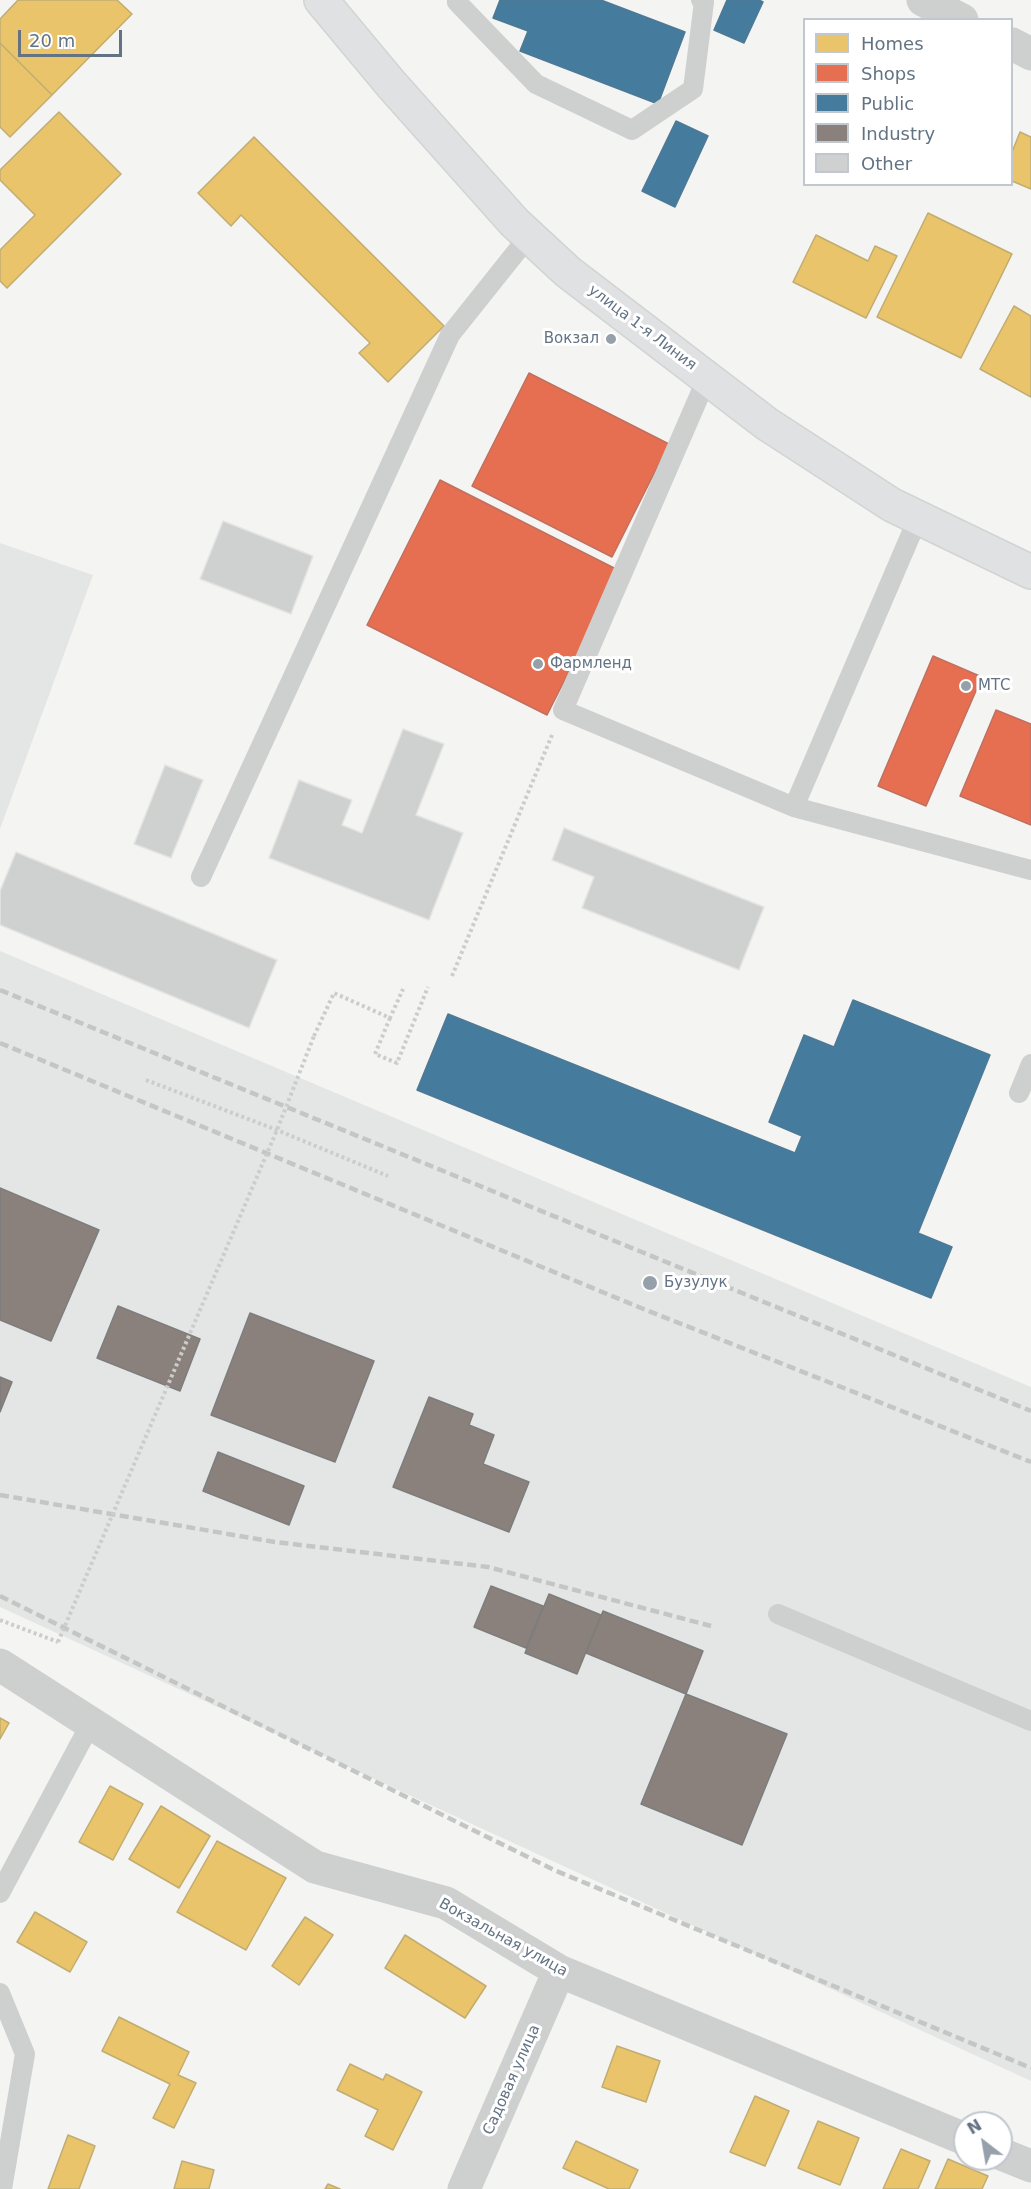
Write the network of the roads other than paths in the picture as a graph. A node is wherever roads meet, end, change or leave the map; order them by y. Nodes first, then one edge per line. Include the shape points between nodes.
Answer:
1 (321, 0) edge
2 (458, 0) edge
3 (701, 0) edge
4 (923, 0) edge
5 (958, 18) edge
6 (1013, 45) edge
7 (1031, 54) edge
8 (530, 236) junction
9 (706, 378) junction
10 (918, 518) junction
11 (1031, 572) edge
12 (794, 807) junction
13 (1031, 870) edge
14 (201, 876) dead end
15 (1031, 1064) edge
16 (1019, 1093) dead end
17 (778, 1614) dead end
18 (0, 1665) edge
19 (1031, 1721) edge
20 (91, 1723) junction
21 (0, 1893) edge
22 (559, 1971) junction
23 (0, 1993) edge
24 (953, 2134) edge
25 (1013, 2159) edge
26 (1031, 2166) edge
27 (2, 2189) edge
28 (464, 2189) edge

1 - 8 main road, улица 1-я Линия via 391,84
2 - 3 lane via 536,84 632,130 693,89 704,2
4 - 5 street
6 - 7 street
8 - 9 main road, улица 1-я Линия via 568,272
8 - 14 lane via 450,335
9 - 10 main road, улица 1-я Линия via 767,424
9 - 12 lane via 563,710
10 - 11 main road, улица 1-я Линия
10 - 12 lane
12 - 13 lane
15 - 16 lane
17 - 19 lane
18 - 20 street, Вокзальная улица
20 - 21 lane
20 - 22 street, Вокзальная улица via 315,1867 446,1903
22 - 24 street, Вокзальная улица
22 - 28 street, Садовая улица
23 - 27 lane via 25,2054
25 - 26 street

